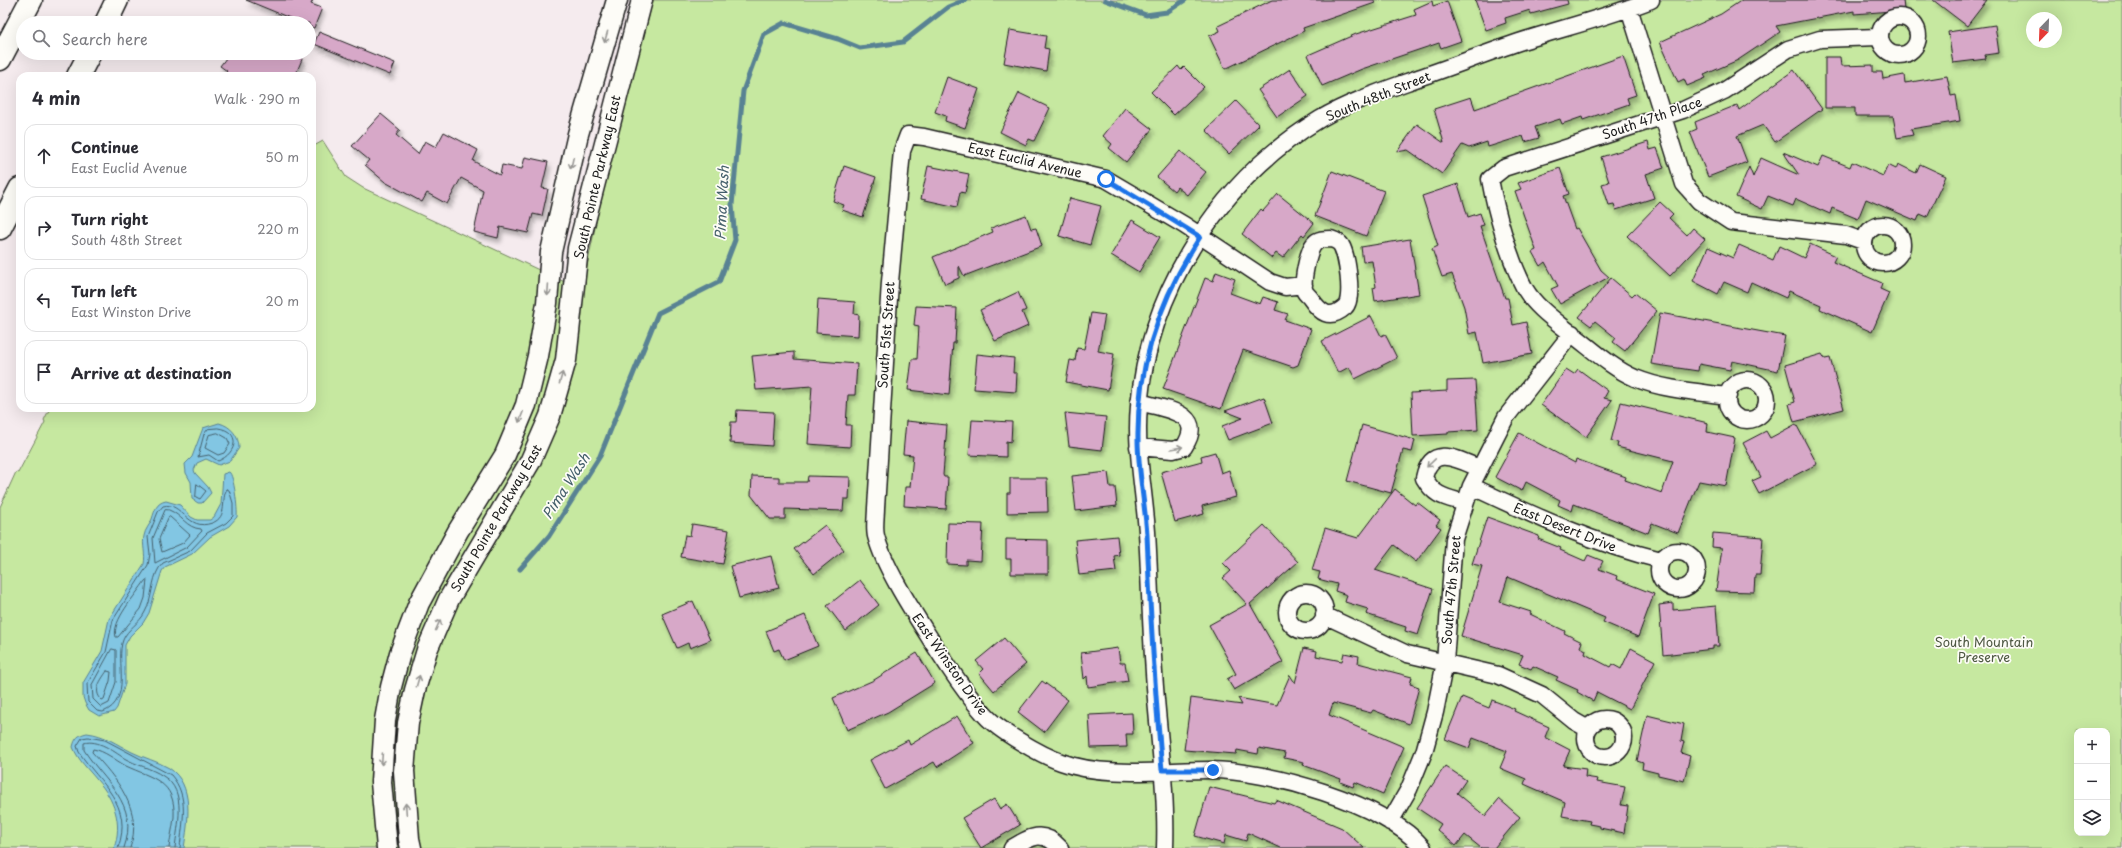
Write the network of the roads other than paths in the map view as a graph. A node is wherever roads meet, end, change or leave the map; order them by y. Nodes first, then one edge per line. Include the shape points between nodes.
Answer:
1 (31, 0) edge
2 (118, 0) edge
3 (617, 0) edge
4 (642, 0) edge
5 (1651, 0) edge
6 (1635, 4) edge
7 (22, 16) edge
8 (110, 16) edge
9 (16, 28) edge
10 (1879, 37) dead end
11 (0, 58) edge
12 (86, 60) edge
13 (80, 72) edge
14 (1663, 116) junction
15 (578, 134) junction
16 (908, 136) joint
17 (604, 141) junction
18 (16, 197) edge
19 (0, 228) edge
20 (1200, 237) junction
21 (1863, 241) dead end
22 (1304, 285) dead end
23 (1572, 333) junction
24 (1728, 396) dead end
25 (1139, 402) junction
26 (1138, 447) junction
27 (1479, 468) junction
28 (1471, 486) junction
29 (1465, 503) junction
30 (876, 536) joint
31 (1661, 560) dead end
32 (1324, 615) dead end
33 (1445, 662) junction
34 (1588, 729) dead end
35 (1162, 770) junction
36 (1390, 822) junction
37 (387, 848) edge
38 (411, 848) edge
39 (1012, 848) edge
40 (1060, 848) edge
41 (1165, 848) edge
42 (1423, 848) edge

1 - 7 highway
2 - 8 highway
3 -> 15 main road, South Pointe Parkway East
4 - 17 main road, South Pointe Parkway East
5 - 6 street, South 48th Street
6 - 14 street
6 - 20 street, South 48th Street via 1411,81 1346,106 1321,119 1284,144 1237,186
9 - 11 highway
10 - 14 street, South 47th Place via 1820,39 1788,49 1724,91 1683,110
12 - 13 highway
14 - 21 street via 1684,184 1699,201 1716,214 1731,222 1846,235
14 - 23 street, South 47th Place via 1504,168 1490,179 1493,197 1516,269 1526,290 1544,312
15 - 17 main road
15 -> 37 main road, South Pointe Parkway East via 550,252 548,304 526,405 505,455 458,531 419,603 391,686 385,720 381,782
16 - 20 street, East Euclid Avenue via 924,137 1106,179
16 - 30 street, South 51st Street via 902,151 890,276
38 -> 17 main road, South Pointe Parkway East via 404,771 408,723 415,690 427,650 449,600 530,462 550,416 566,360 576,256
18 - 19 highway
20 - 22 street, East Euclid Avenue via 1270,282 1285,287
20 - 25 street, South 48th Street via 1184,261 1159,316 1149,348
23 - 24 street via 1610,364 1636,378 1672,388
23 - 27 street, South 47th Street via 1506,417
25 - 26 street, South 48th Street
26 -> 25 street via 1173,450 1184,447 1190,437 1191,426 1185,416
26 - 35 street, South 48th Street
27 - 28 street, South 47th Street
27 -> 29 street via 1440,456 1425,469 1424,478 1431,490 1441,496
28 - 29 street, South 47th Street
28 - 31 street, East Desert Drive via 1622,550
29 - 33 street, South 47th Street via 1454,539
30 - 35 street, East Winston Drive via 914,614 986,717 1028,746 1060,762 1084,770
32 - 33 street via 1407,654
33 - 34 street via 1498,674 1542,695
33 - 36 street, South 47th Street via 1424,752 1409,789
35 - 36 street, East Winston Drive via 1213,770 1259,776 1338,796 1369,809
35 - 41 street, South 48th Street
36 - 42 street, East Winston Drive
39 - 40 street via 1035,836 1045,837

